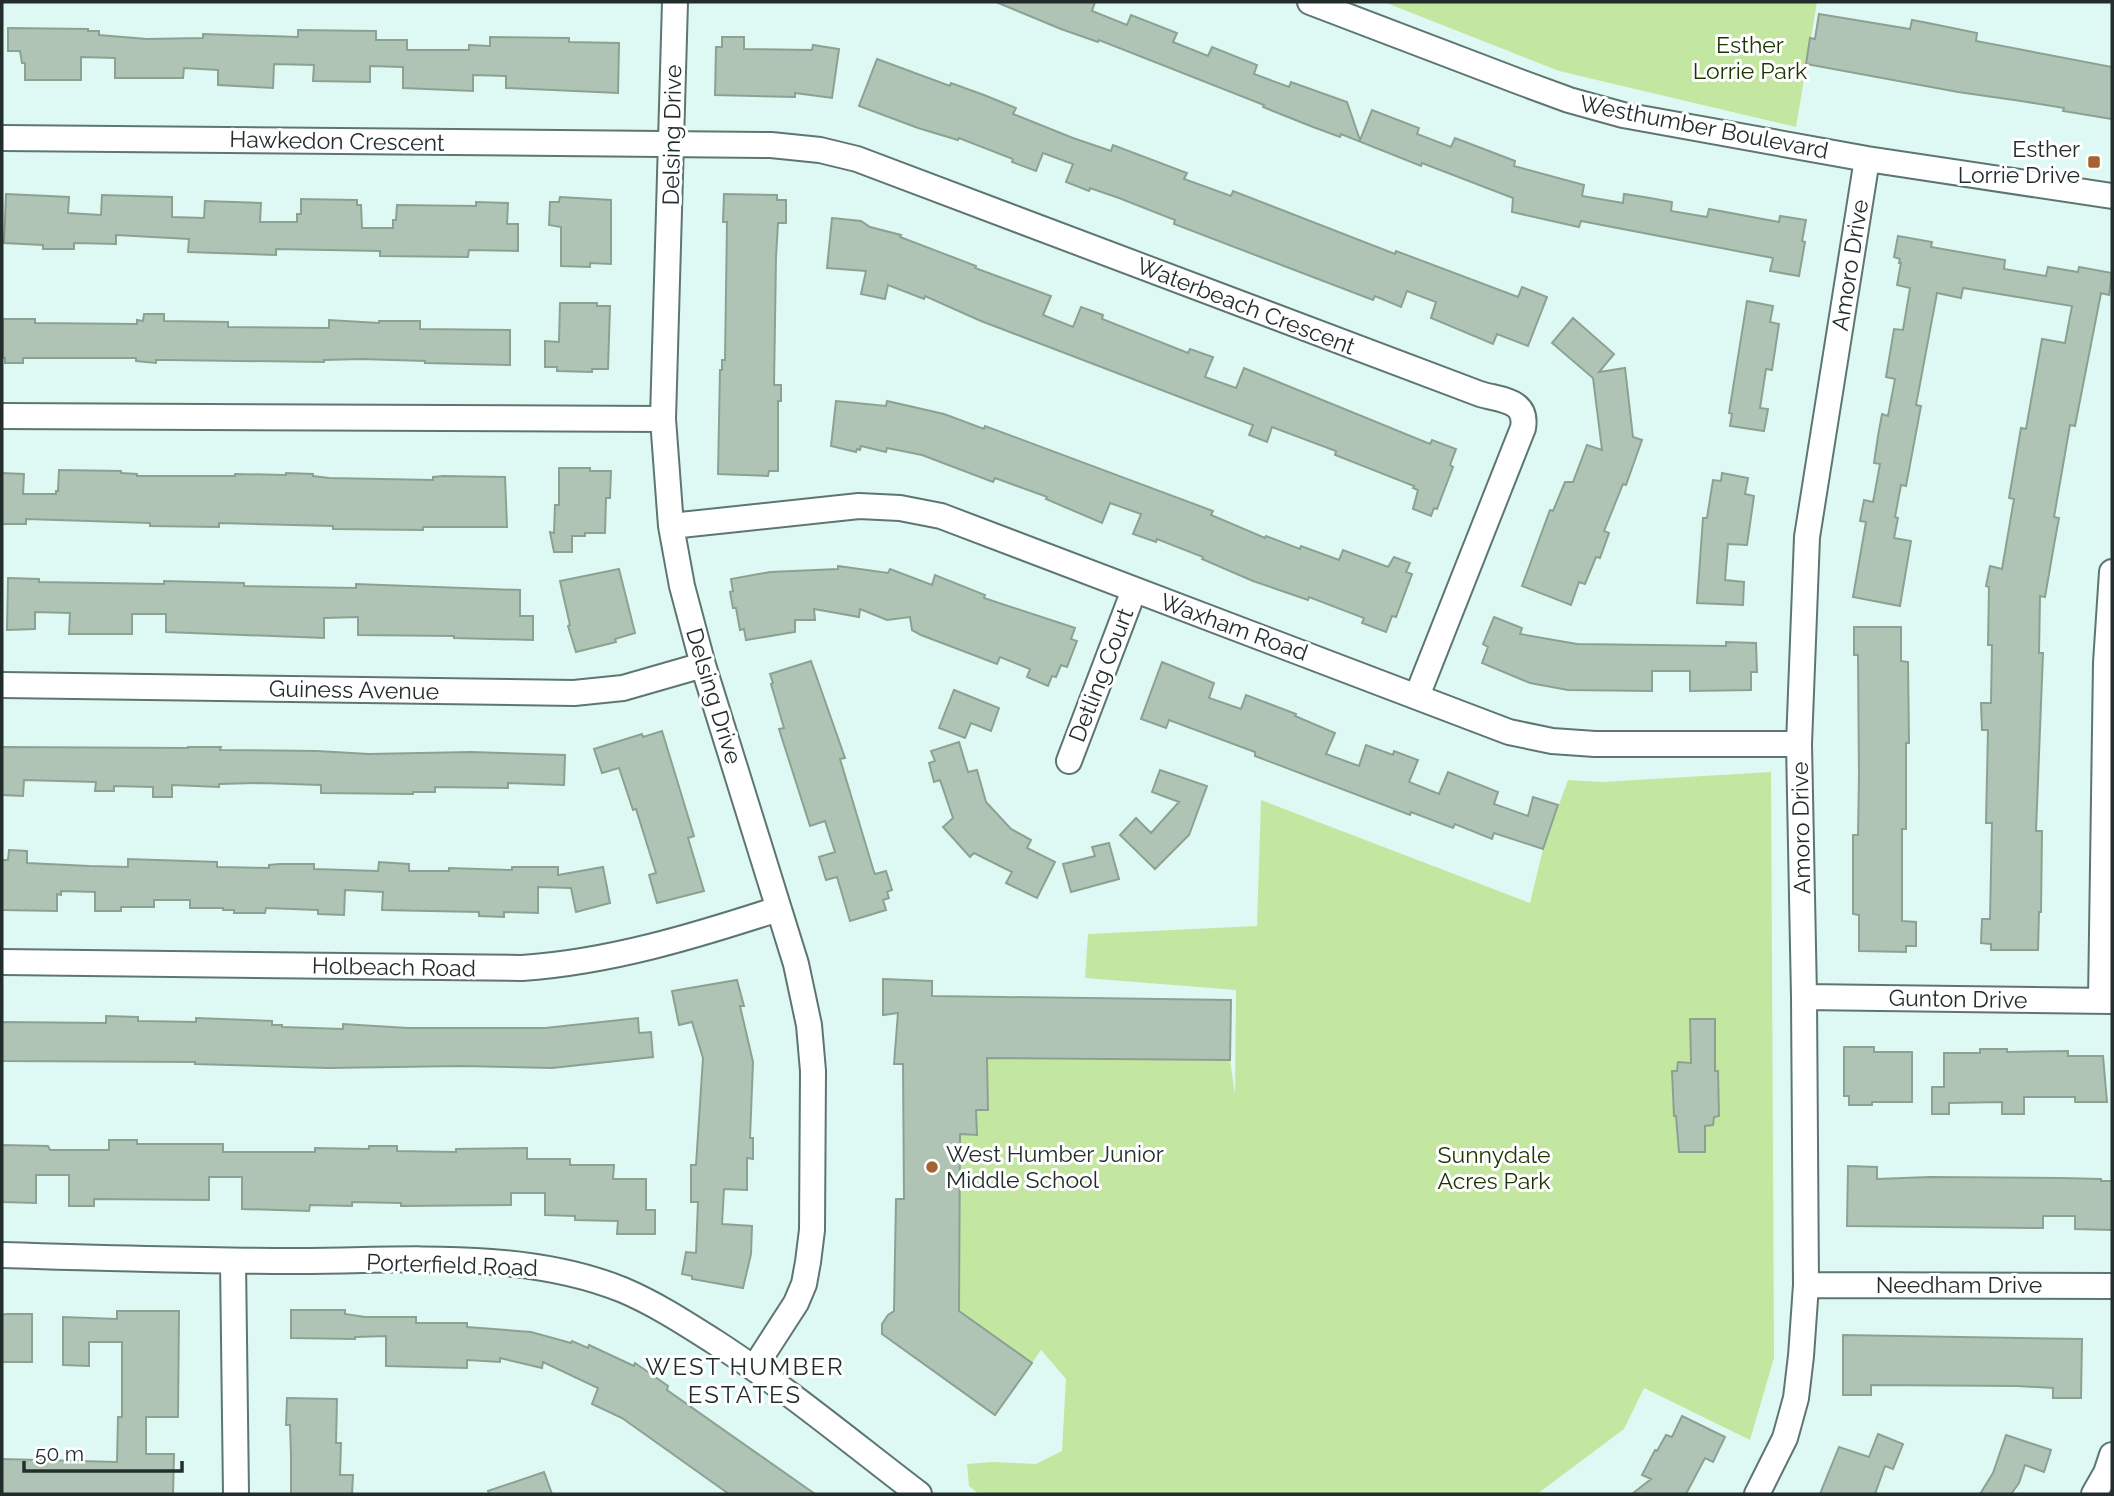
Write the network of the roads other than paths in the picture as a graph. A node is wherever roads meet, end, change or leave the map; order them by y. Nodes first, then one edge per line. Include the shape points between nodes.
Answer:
1 (675, 2) edge
2 (1310, 2) edge
3 (2, 138) edge
4 (672, 144) junction
5 (1867, 159) junction
6 (2112, 196) edge
7 (2, 416) edge
8 (663, 419) junction
9 (671, 526) junction
10 (2112, 572) edge
11 (1134, 590) junction
12 (703, 665) junction
13 (2, 685) edge
14 (1417, 696) junction
15 (1799, 744) junction
16 (1069, 761) dead end
17 (778, 909) junction
18 (2, 962) edge
19 (1804, 997) junction
20 (2106, 1001) edge
21 (2, 1255) edge
22 (233, 1261) junction
23 (1806, 1285) junction
24 (2112, 1286) edge
25 (754, 1368) junction
26 (2112, 1455) edge
27 (236, 1494) edge
28 (919, 1494) edge
29 (1758, 1494) edge
30 (2094, 1494) edge

1 - 4 street, Delsing Drive
2 - 5 street, Westhumber Boulevard via 1569,100 1623,115
3 - 4 street, Hawkedon Crescent
4 - 8 street, Delsing Drive
4 - 14 street, Waterbeach Crescent via 771,145 857,159 1480,394 1507,399 1525,420 1523,428
5 - 6 street, Westhumber Boulevard
5 - 15 street, Amoro Drive via 1807,537
7 - 8 street
8 - 9 street, Delsing Drive
9 - 11 street, Waxham Road via 859,506 900,508 941,516
9 - 12 street, Delsing Drive
10 - 20 street via 2106,663
11 - 14 street, Waxham Road
11 - 16 street, Detling Court
12 - 13 street, Guiness Avenue via 623,688 574,693
12 - 17 street, Delsing Drive
14 - 15 street, Waxham Road via 1509,732 1552,741
15 - 19 street, Amoro Drive
17 - 18 street, Holbeach Road via 568,965
17 - 25 street, Delsing Drive via 809,1025 812,1230 800,1293
19 - 20 street, Gunton Drive
19 - 23 street, Amoro Drive
21 - 22 street, Porterfield Road
22 - 25 street, Porterfield Road via 477,1261 572,1273 659,1306
22 - 27 street
23 - 24 street, Needham Drive
23 - 29 street, Amoro Drive via 1796,1398 1784,1438
25 - 28 street, Porterfield Road
26 - 30 street

